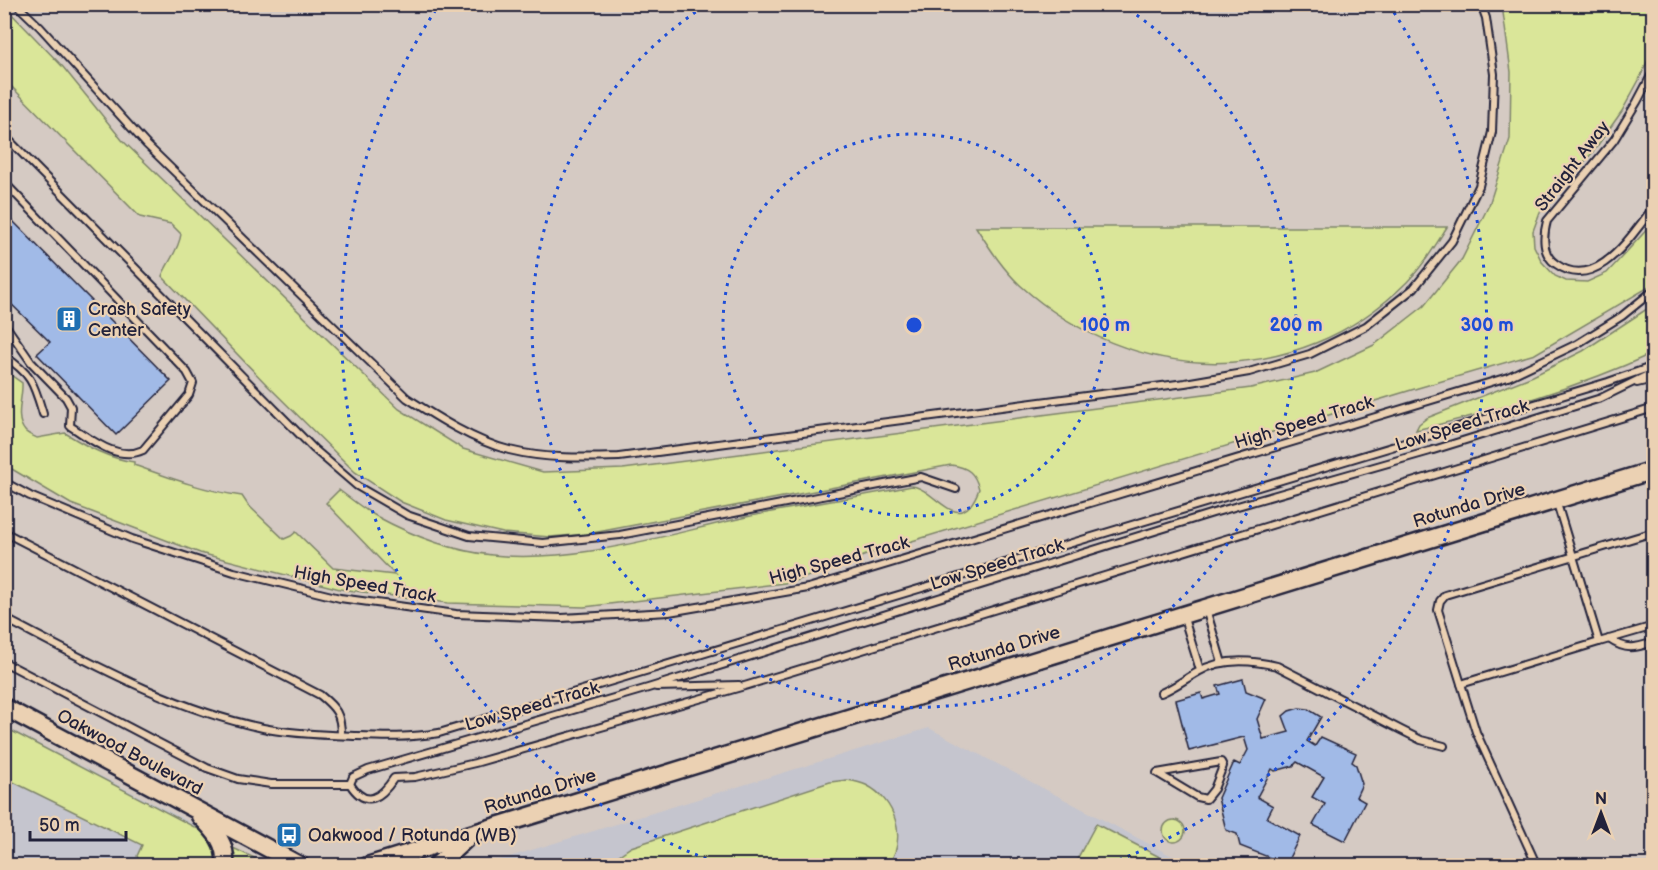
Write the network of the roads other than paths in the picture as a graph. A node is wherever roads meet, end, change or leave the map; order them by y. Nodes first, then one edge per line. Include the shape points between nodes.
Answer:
1 (16, 4) edge
2 (1481, 4) edge
3 (1653, 70) edge
4 (4, 135) edge
5 (4, 182) edge
6 (1653, 207) edge
7 (1653, 290) edge
8 (4, 323) edge
9 (4, 356) edge
10 (1653, 366) edge
11 (1653, 372) edge
12 (1653, 379) edge
13 (1625, 386) junction
14 (1653, 408) edge
15 (43, 414) dead end
16 (1653, 470) edge
17 (4, 482) edge
18 (956, 489) dead end
19 (1556, 500) junction
20 (4, 532) edge
21 (1653, 532) edge
22 (1573, 556) junction
23 (1206, 608) junction
24 (1183, 614) junction
25 (4, 618) edge
26 (1653, 626) edge
27 (1609, 639) junction
28 (1599, 642) junction
29 (1653, 642) edge
30 (4, 662) edge
31 (1222, 663) junction
32 (1200, 670) junction
33 (1461, 684) junction
34 (748, 685) junction
35 (648, 688) junction
36 (1161, 693) dead end
37 (4, 707) edge
38 (341, 735) junction
39 (1444, 747) dead end
40 (1157, 773) joint
41 (350, 784) junction
42 (186, 803) junction
43 (476, 831) junction
44 (225, 866) edge
45 (301, 866) edge
46 (367, 866) edge
47 (436, 866) edge
48 (1537, 866) edge

1 - 2 lane via 146,144 407,398 453,427 509,450 563,458 619,457 1185,382 1250,372 1310,354 1366,326 1414,288 1452,241 1479,186 1492,132 1494,74
3 - 6 lane, Straight Away via 1614,140 1547,221 1545,249 1552,262 1566,271 1595,270
4 - 18 lane via 314,449 357,486 407,514 469,536 543,543 620,535 921,477
5 - 8 lane via 187,372 193,383 189,395 143,450 123,454 101,446 70,426 71,407 66,398 31,362
7 - 17 lane, High Speed Track via 1622,316 1577,344 1508,377 808,588 669,612 562,618 456,615 340,598 234,572 132,539
9 - 15 lane via 34,383
10 - 38 lane, Low Speed Track via 440,733 411,738
11 - 13 lane, Low Speed Track
12 - 13 lane
13 - 35 lane, Low Speed Track via 1601,398 1441,448 1213,513
14 - 34 lane
16 - 19 main road, Rotunda Drive
19 - 22 lane
19 - 23 main road, Rotunda Drive
20 - 38 lane via 320,695 341,720
21 - 22 lane
22 - 28 lane
22 - 33 lane via 1445,595 1438,610
23 - 24 main road, Rotunda Drive
23 - 31 lane
24 - 32 lane
24 - 43 main road, Rotunda Drive
25 - 38 lane, Low Speed Track via 190,708 264,729
26 - 27 lane
27 - 28 lane
27 - 29 lane via 1633,648
28 - 33 lane
30 - 41 lane via 207,768 238,779 271,784
31 - 32 lane
31 - 39 lane via 1260,662 1277,666 1421,740
32 - 36 lane
33 - 48 lane via 1476,732
34 - 35 lane
34 - 41 lane via 475,763 394,778 384,794 373,797 363,798
35 - 41 lane, Low Speed Track via 368,770 353,777
37 - 42 main road, Oakwood Boulevard
40 - 40 lane via 1206,799 1223,766 1221,762
42 - 44 main road via 220,838 225,848
42 - 45 main road, Oakwood Boulevard
43 - 46 main road, Rotunda Drive
43 - 47 main road

